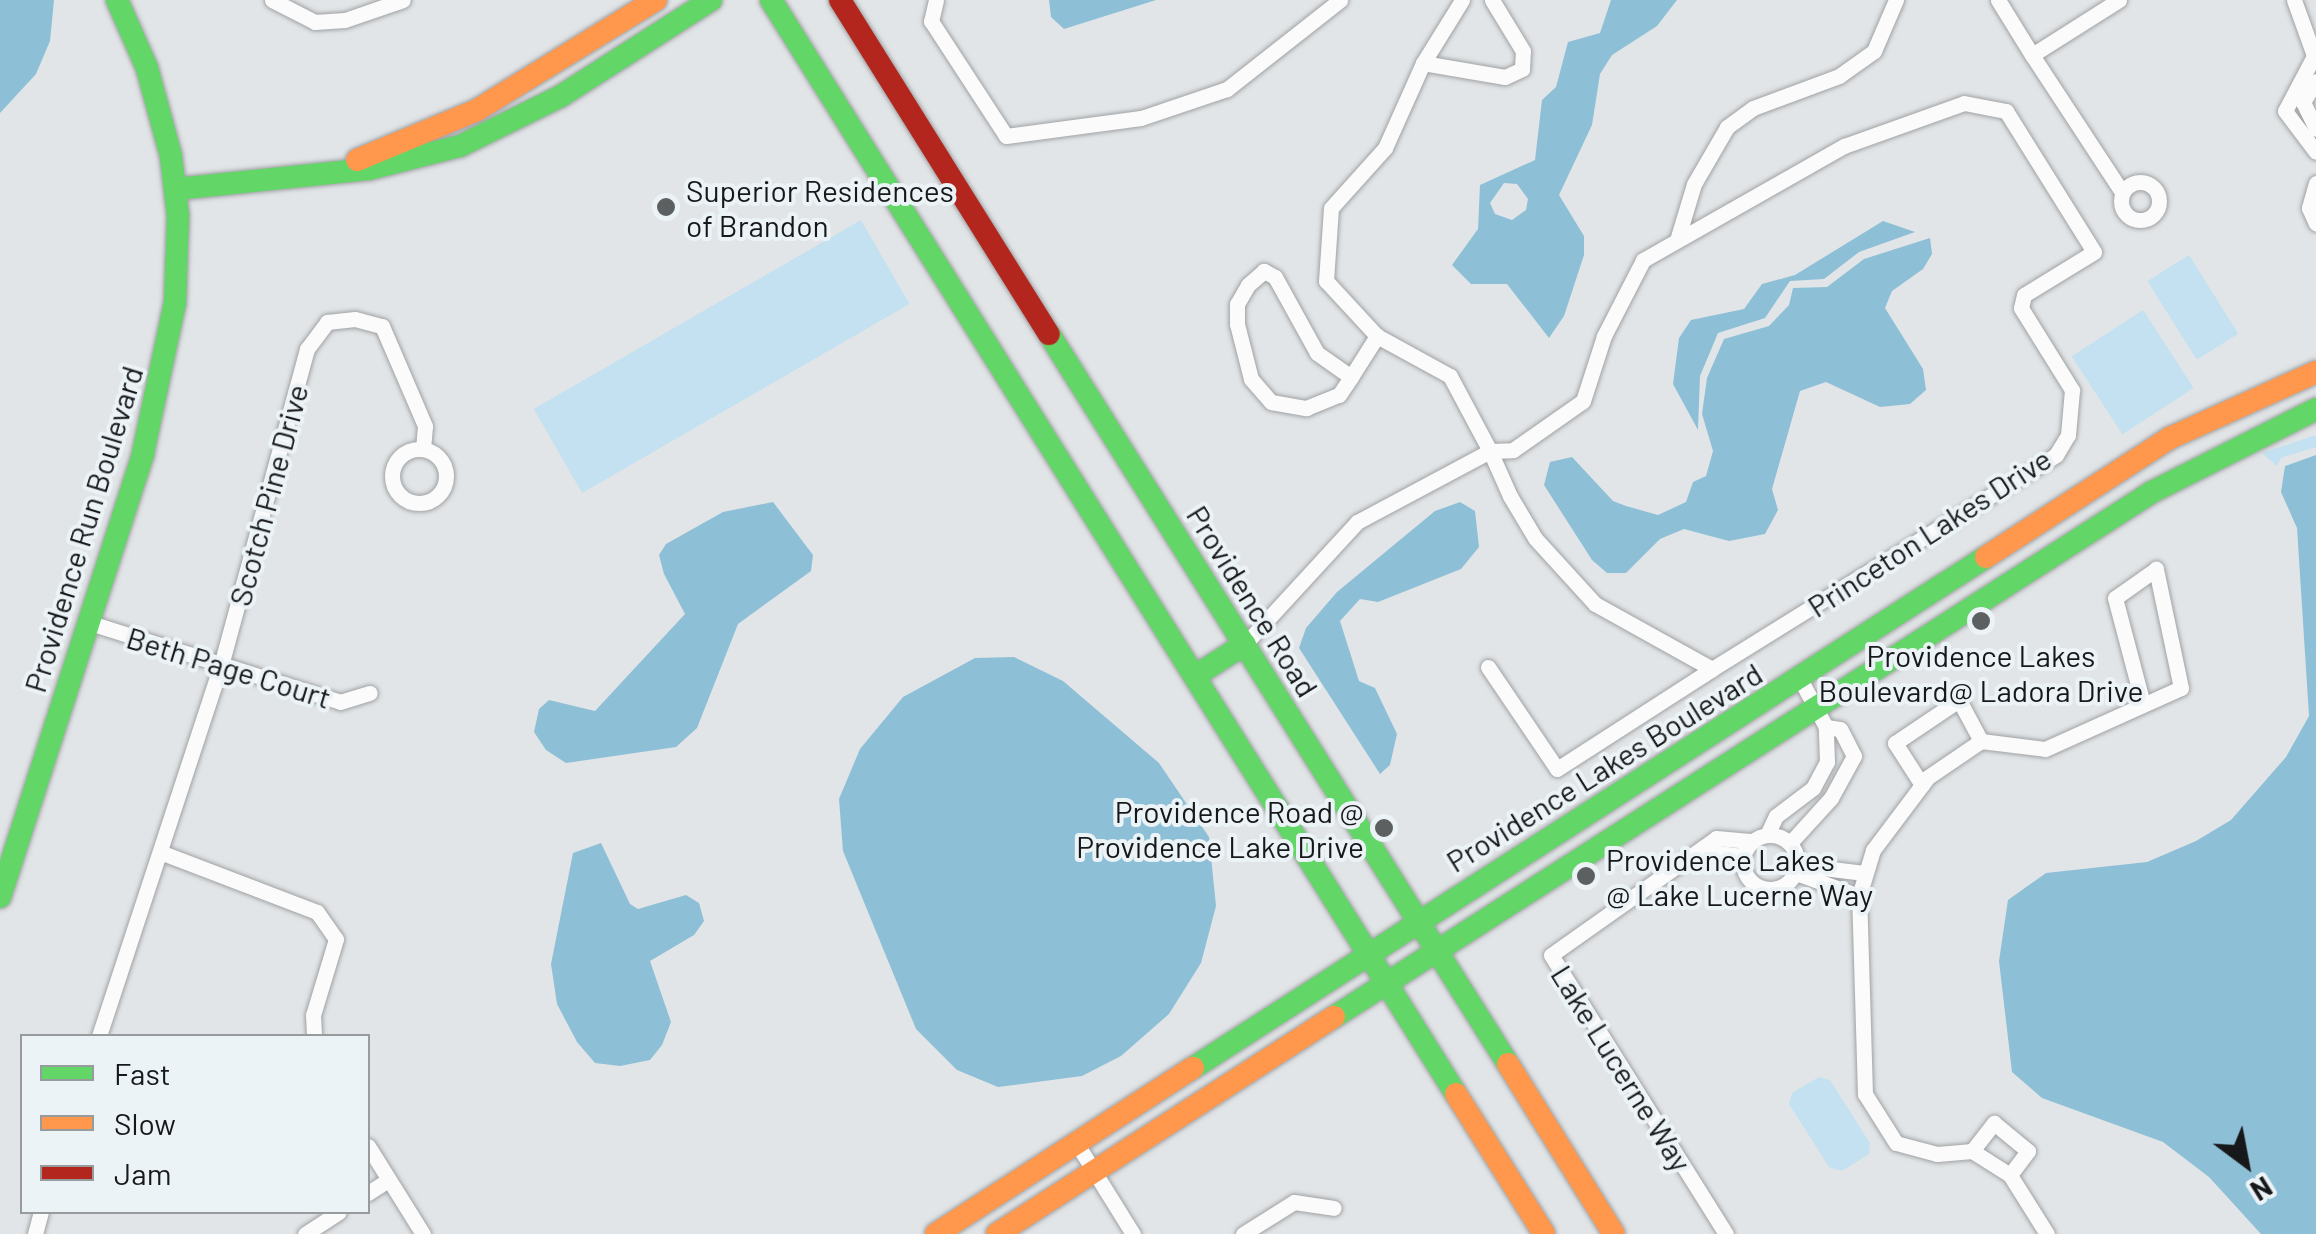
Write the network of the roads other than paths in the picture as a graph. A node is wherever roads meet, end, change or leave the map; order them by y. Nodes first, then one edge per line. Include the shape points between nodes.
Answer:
1 (118, 0) edge
2 (272, 0) edge
3 (403, 0) edge
4 (656, 0) edge
5 (711, 0) edge
6 (771, 0) edge
7 (840, 0) edge
8 (936, 0) edge
9 (1340, 0) edge
10 (1462, 0) edge
11 (1492, 0) edge
12 (1896, 0) edge
13 (1998, 0) edge
14 (2119, 0) edge
15 (2294, 0) edge
16 (2308, 20) edge
17 (2032, 55) junction
18 (2315, 59) edge
19 (1423, 63) junction
20 (2316, 81) edge
21 (2316, 129) edge
22 (2316, 152) edge
23 (306, 175) junction
24 (2316, 183) edge
25 (176, 189) junction
26 (2122, 192) dead end
27 (2316, 224) edge
28 (1678, 237) junction
29 (1377, 336) junction
30 (2316, 372) edge
31 (1351, 376) junction
32 (2316, 410) edge
33 (423, 449) dead end
34 (1490, 452) junction
35 (88, 622) junction
36 (1244, 644) junction
37 (1488, 667) dead end
38 (220, 669) junction
39 (1712, 669) junction
40 (1195, 676) junction
41 (1800, 678) junction
42 (370, 693) dead end
43 (2142, 704) junction
44 (1821, 717) junction
45 (1981, 741) junction
46 (1922, 785) junction
47 (1760, 838) junction
48 (1790, 842) junction
49 (1702, 851) junction
50 (160, 852) junction
51 (1743, 856) junction
52 (1797, 869) junction
53 (1865, 874) junction
54 (0, 896) edge
55 (1859, 896) junction
56 (1419, 922) junction
57 (1439, 954) junction
58 (1369, 955) junction
59 (1389, 986) junction
60 (100, 1034) edge
61 (314, 1034) edge
62 (1077, 1144) junction
63 (370, 1149) edge
64 (1972, 1151) junction
65 (1096, 1174) junction
66 (2010, 1175) junction
67 (388, 1180) junction
68 (370, 1192) edge
69 (1334, 1208) dead end
70 (336, 1214) edge
71 (305, 1234) edge
72 (423, 1234) edge
73 (936, 1234) edge
74 (997, 1234) edge
75 (1133, 1234) edge
76 (1243, 1234) edge
77 (1544, 1234) edge
78 (1614, 1234) edge
79 (1726, 1234) edge
80 (2047, 1234) edge

1 - 25 street, Providence Run Boulevard via 156,96
2 - 3 street via 315,22 345,20
4 - 23 street via 477,110
5 - 23 street via 486,136 400,163
6 - 40 street
7 - 36 street, Providence Road
8 - 9 street via 932,21 1006,136 1140,118 1227,89
10 - 19 street
11 - 19 street via 1523,51 1522,68 1506,77
12 - 28 street via 1874,50 1851,68 1753,108 1727,126 1694,184
13 - 17 street
14 - 17 street
15 - 16 street
16 - 18 street
17 - 26 street
18 - 22 street via 2284,110
19 - 29 street via 1385,148 1331,208 1326,281
20 - 21 street via 2303,102
23 - 25 street
24 - 27 street via 2309,208
25 - 35 street, Providence Run Boulevard via 177,273 167,349 143,453
28 - 34 street, Princeton Lakes Drive via 1644,260 1604,336 1582,401 1513,450
28 - 39 street, Princeton Lakes Drive via 1844,146 1964,103 2006,111 2094,252 2024,296 2022,308 2072,390 2068,435 2056,455
29 - 31 street
29 - 34 street via 1450,376
30 - 41 street, Providence Lakes Boulevard via 2170,438
31 - 31 street via 1339,395 1306,408 1271,402 1250,379 1237,324 1237,304 1256,274 1275,277 1317,353
32 - 44 street, Providence Lakes Boulevard via 2152,492
33 - 38 street, Scotch Pine Drive via 425,426 382,326 355,319 327,322 307,349
34 - 36 street, Princeton Lakes Drive via 1358,522
34 - 39 street via 1518,510 1595,604
35 - 38 street, Beth Page Court
35 - 54 street, Providence Run Boulevard
36 - 40 street
36 - 56 street, Providence Road
37 - 39 street via 1557,769
38 - 42 street, Beth Page Court via 340,702
38 - 50 street, Scotch Pine Drive
40 - 58 street
41 - 44 street
41 - 56 street, Providence Lakes Boulevard
43 - 43 street via 2181,688 2156,568 2114,598
43 - 45 street via 2045,749
44 - 47 street via 1827,762
44 - 48 street via 1840,729 1854,756 1831,798
44 - 57 street, Providence Lakes Boulevard
45 - 46 street
45 - 46 street via 1960,700 1895,743
46 - 53 street via 1873,850
47 - 48 street
47 - 49 street, Lake Lucerne Way via 1716,838
47 - 51 street
48 - 52 street
49 - 51 street
49 - 79 street, Lake Lucerne Way via 1551,955
50 - 60 street, Scotch Pine Drive
50 - 61 street via 317,912 336,939 313,1014
51 - 52 street via 1745,874 1757,887 1775,890
52 - 53 street
52 - 55 street
53 - 55 street
55 - 64 street via 1865,1094 1896,1143 1936,1154
56 - 57 street, Providence Road
56 - 58 street, Providence Lakes Boulevard
57 - 59 street, Providence Lakes Boulevard
57 - 78 street, Providence Road
58 - 59 street
58 - 62 street, Providence Lakes Boulevard
59 - 65 street, Providence Lakes Boulevard
59 - 77 street
62 - 65 street
62 - 73 street, Providence Lakes Boulevard
63 - 67 street
64 - 66 street
64 - 66 street via 1994,1123 2028,1151
65 - 74 street, Providence Lakes Boulevard
65 - 75 street
66 - 80 street
67 - 68 street
67 - 72 street
69 - 76 street via 1294,1202
70 - 71 street

